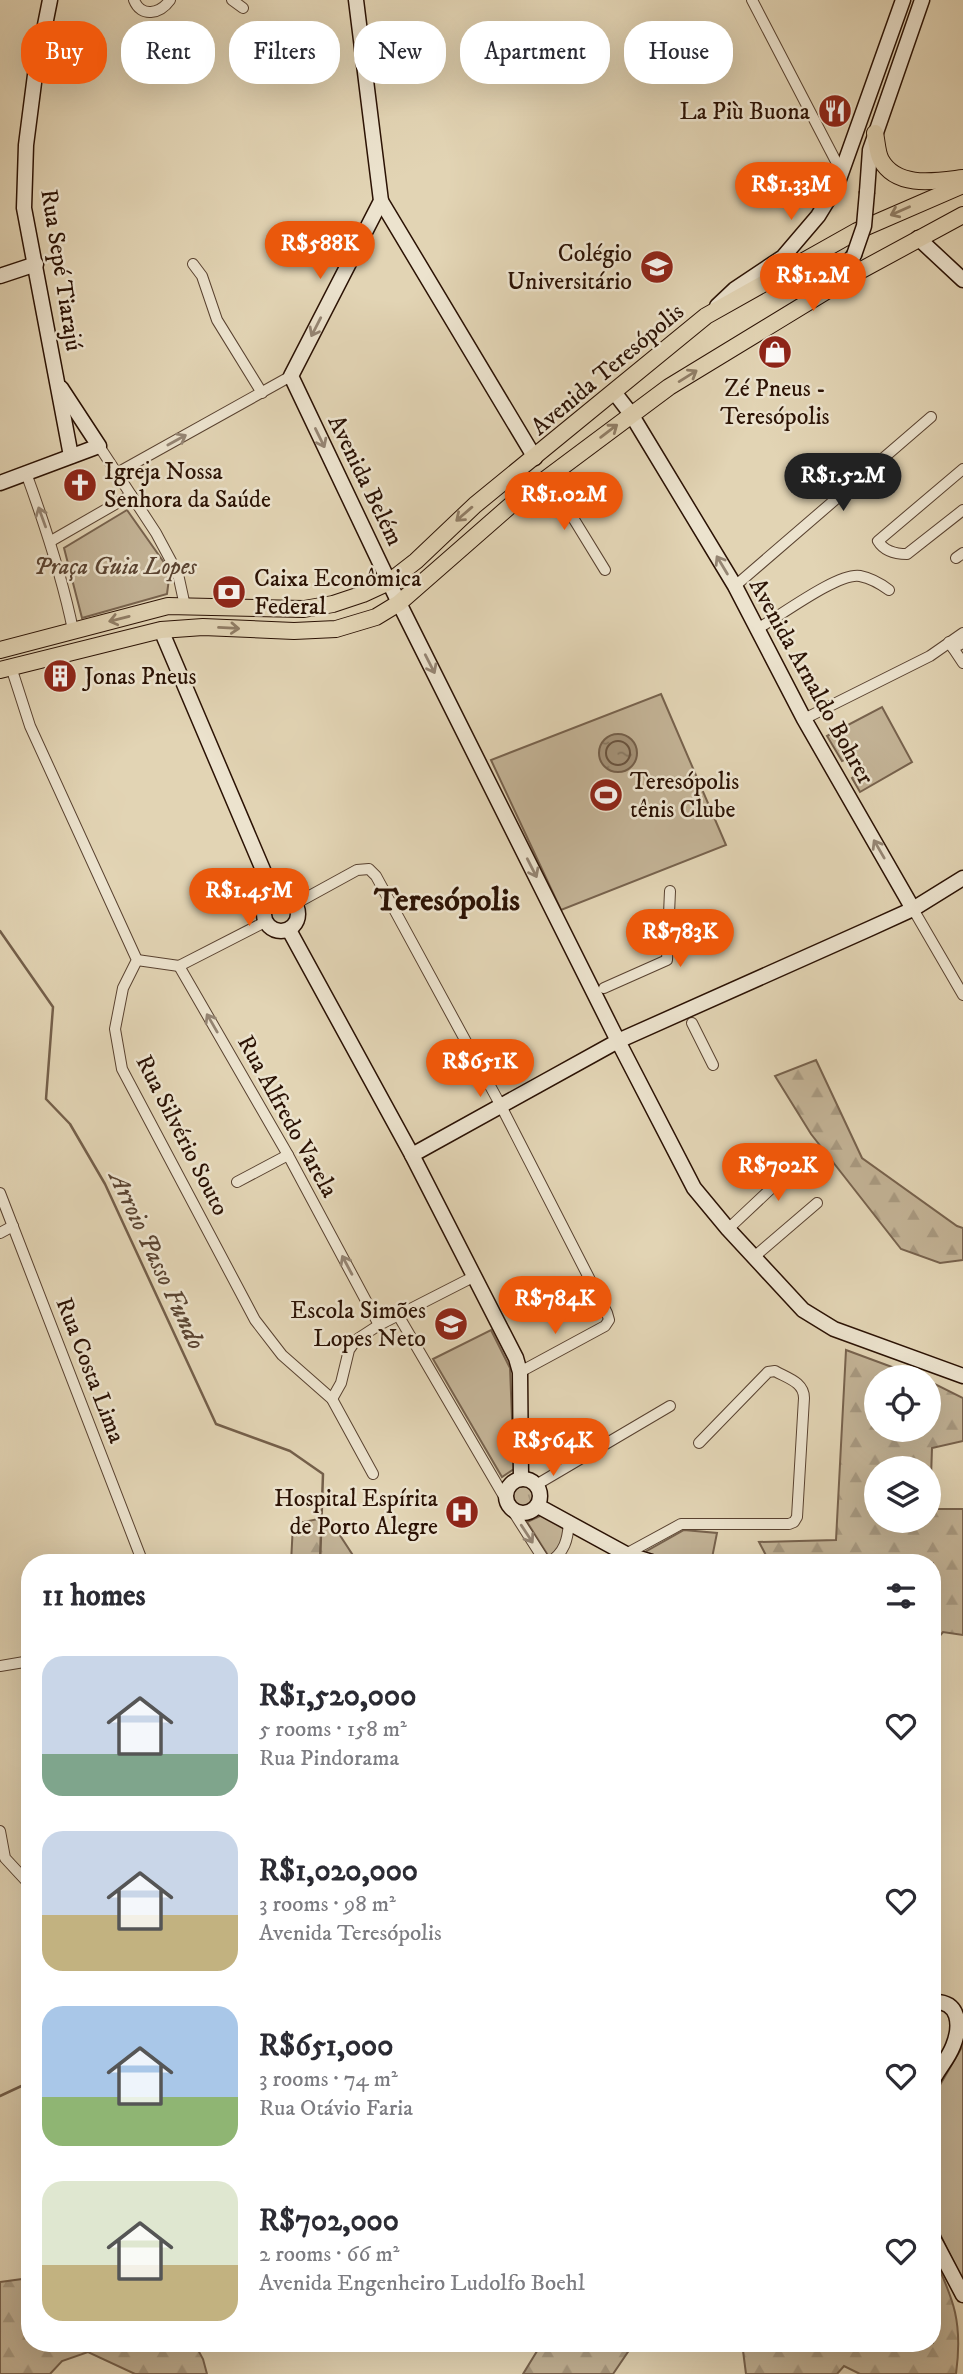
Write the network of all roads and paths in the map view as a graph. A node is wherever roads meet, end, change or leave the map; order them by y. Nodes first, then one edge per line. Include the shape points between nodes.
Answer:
1 (50, 0) edge
2 (170, 0) edge
3 (232, 0) edge
4 (356, 0) edge
5 (752, 0) edge
6 (903, 0) edge
7 (922, 0) edge
8 (136, 4) edge
9 (243, 8) dead end
10 (875, 133) junction
11 (842, 157) junction
12 (963, 178) edge
13 (963, 185) edge
14 (381, 201) junction
15 (963, 215) edge
16 (918, 237) junction
17 (36, 264) junction
18 (193, 264) dead end
19 (0, 276) edge
20 (963, 280) edge
21 (706, 316) junction
22 (765, 327) junction
23 (291, 376) junction
24 (57, 381) junction
25 (614, 392) junction
26 (262, 393) junction
27 (631, 414) junction
28 (931, 417) dead end
29 (99, 446) junction
30 (71, 457) junction
31 (535, 458) junction
32 (963, 469) edge
33 (117, 472) junction
34 (26, 473) junction
35 (548, 477) junction
36 (0, 483) edge
37 (131, 495) junction
38 (963, 510) edge
39 (51, 541) junction
40 (605, 570) dead end
41 (389, 582) junction
42 (735, 586) junction
43 (889, 590) dead end
44 (399, 603) junction
45 (186, 606) junction
46 (757, 629) junction
47 (73, 630) junction
48 (161, 630) junction
49 (963, 633) edge
50 (963, 642) edge
51 (951, 645) junction
52 (0, 650) edge
53 (963, 663) edge
54 (5, 669) edge
55 (804, 719) junction
56 (963, 878) edge
57 (670, 891) dead end
58 (275, 898) junction
59 (295, 904) junction
60 (913, 909) junction
61 (265, 922) junction
62 (289, 930) junction
63 (137, 960) junction
64 (179, 966) junction
65 (604, 988) dead end
66 (963, 995) edge
67 (692, 1023) dead end
68 (618, 1041) junction
69 (713, 1065) dead end
70 (501, 1107) junction
71 (288, 1155) junction
72 (412, 1155) junction
73 (795, 1166) dead end
74 (237, 1182) dead end
75 (0, 1193) edge
76 (817, 1203) dead end
77 (13, 1226) junction
78 (728, 1228) junction
79 (0, 1233) edge
80 (754, 1257) junction
81 (475, 1276) junction
82 (398, 1315) junction
83 (379, 1325) junction
84 (520, 1372) junction
85 (963, 1376) edge
86 (332, 1399) junction
87 (670, 1406) dead end
88 (699, 1443) dead end
89 (373, 1474) dead end
90 (521, 1479) junction
91 (536, 1485) junction
92 (509, 1506) junction
93 (538, 1506) junction
94 (569, 1521) junction
95 (140, 1554) edge
96 (541, 1554) edge
97 (560, 1554) edge
98 (626, 1554) joint
99 (21, 1662) edge
100 (0, 1666) edge
101 (0, 1831) edge
102 (3, 1859) edge
103 (21, 1876) edge
104 (941, 2001) edge
105 (941, 2066) edge
106 (941, 2253) edge
107 (963, 2295) edge

1 - 17 street, Rua Sepé Tiarajú via 26,145 24,208
2 - 8 street via 154,12 145,12
3 - 9 street
4 - 14 street
5 - 11 street
6 - 11 street, Avenida Teresópolis
7 - 10 street, Avenida Teresópolis
10 - 12 main road via 880,159 901,179
10 - 22 street, Avenida Teresópolis, bridge via 864,226 854,255 840,271
11 - 21 street, Avenida Teresópolis via 842,174 818,216 783,257 735,289
13 -> 21 main road via 857,231
14 -> 23 street
14 - 31 street
15 - 16 main road
16 - 20 street
16 - 22 main road
17 - 19 street
17 - 24 street, Rua Sepé Tiarajú
18 - 26 street via 202,276 216,320
21 - 25 main road, Avenida Teresópolis
27 -> 22 main road, Avenida Teresópolis
23 - 26 street
23 -> 41 street, Avenida Belém
24 - 29 street, Rua Sepé Tiarajú
24 - 30 street, Rua Sepé Tiarajú
25 - 27 street, Avenida Arnaldo Bohrer
25 - 31 main road, Avenida Teresópolis
33 -> 26 street
35 -> 27 main road, Avenida Teresópolis
42 -> 27 street, Avenida Arnaldo Bohrer
28 - 42 street
29 - 30 street
29 - 33 street, Rua Sepé Tiarajú
30 - 34 street
31 -> 41 main road, Avenida Teresópolis
32 - 38 street via 878,541 889,551 907,554
33 - 37 street, Rua Sepé Tiarajú
34 - 36 street
39 -> 34 street
35 - 40 street
35 - 44 main road, Avenida Teresópolis via 471,537
37 - 39 street
37 - 45 street via 178,574
39 - 47 street
41 - 44 street, Avenida Belém
41 - 45 main road, Avenida Teresópolis via 355,597 304,609
42 - 46 street, Avenida Arnaldo Bohrer
43 - 46 street via 858,575 844,578
48 -> 44 main road, Avenida Teresópolis via 336,629 376,617
44 -> 68 street, Avenida Belém
45 -> 47 main road, Avenida Teresópolis via 168,606
46 - 55 street, Avenida Arnaldo Bohrer
47 - 52 main road, Avenida Teresópolis
48 - 54 main road, Avenida Teresópolis
48 - 58 street
49 - 51 street
50 - 51 street
51 - 53 street
51 - 55 street
54 - 63 street
60 -> 55 street, Avenida Arnaldo Bohrer
56 - 60 street
57 - 65 street via 667,960
58 - 59 street
58 - 61 street via 264,908
59 - 62 street via 296,923
59 - 70 street via 357,870 369,869
60 - 66 street, Avenida Arnaldo Bohrer
60 - 68 street
61 - 62 street via 271,929
61 - 64 street
62 - 72 street
63 - 64 street
63 - 86 street, Rua Silvério Souto via 123,988 115,1029 122,1069 255,1320 282,1355
71 -> 64 street, Rua Alfredo Varela
67 - 69 street
68 - 70 street
68 - 78 street, Avenida Belém via 695,1188
70 - 72 street
70 - 84 street via 609,1320
71 - 74 street
83 -> 71 street, Rua Alfredo Varela
72 - 81 street
73 - 78 street
75 - 77 street, Rua Costa Lima
76 - 80 street
77 - 79 street
77 - 95 street, Rua Costa Lima
78 - 80 street, Avenida Belém
80 - 85 street, Avenida Belém via 803,1310 834,1329
81 - 82 street
81 - 84 street
82 - 83 street
82 - 92 street
83 - 86 street via 349,1350 341,1384
84 - 90 street
86 - 89 street, Rua Silvério Souto
87 - 91 street
88 - 98 street via 768,1372 775,1371 800,1385 804,1398 794,1522 681,1524
90 - 91 street
90 - 92 street via 508,1489
91 - 93 street via 541,1495
92 - 93 street via 523,1513
92 -> 96 street
93 - 94 street
94 - 97 street
94 - 98 street
99 - 100 street
101 - 102 street
102 - 103 street
104 - 105 street via 958,2016 954,2044
106 - 107 street

